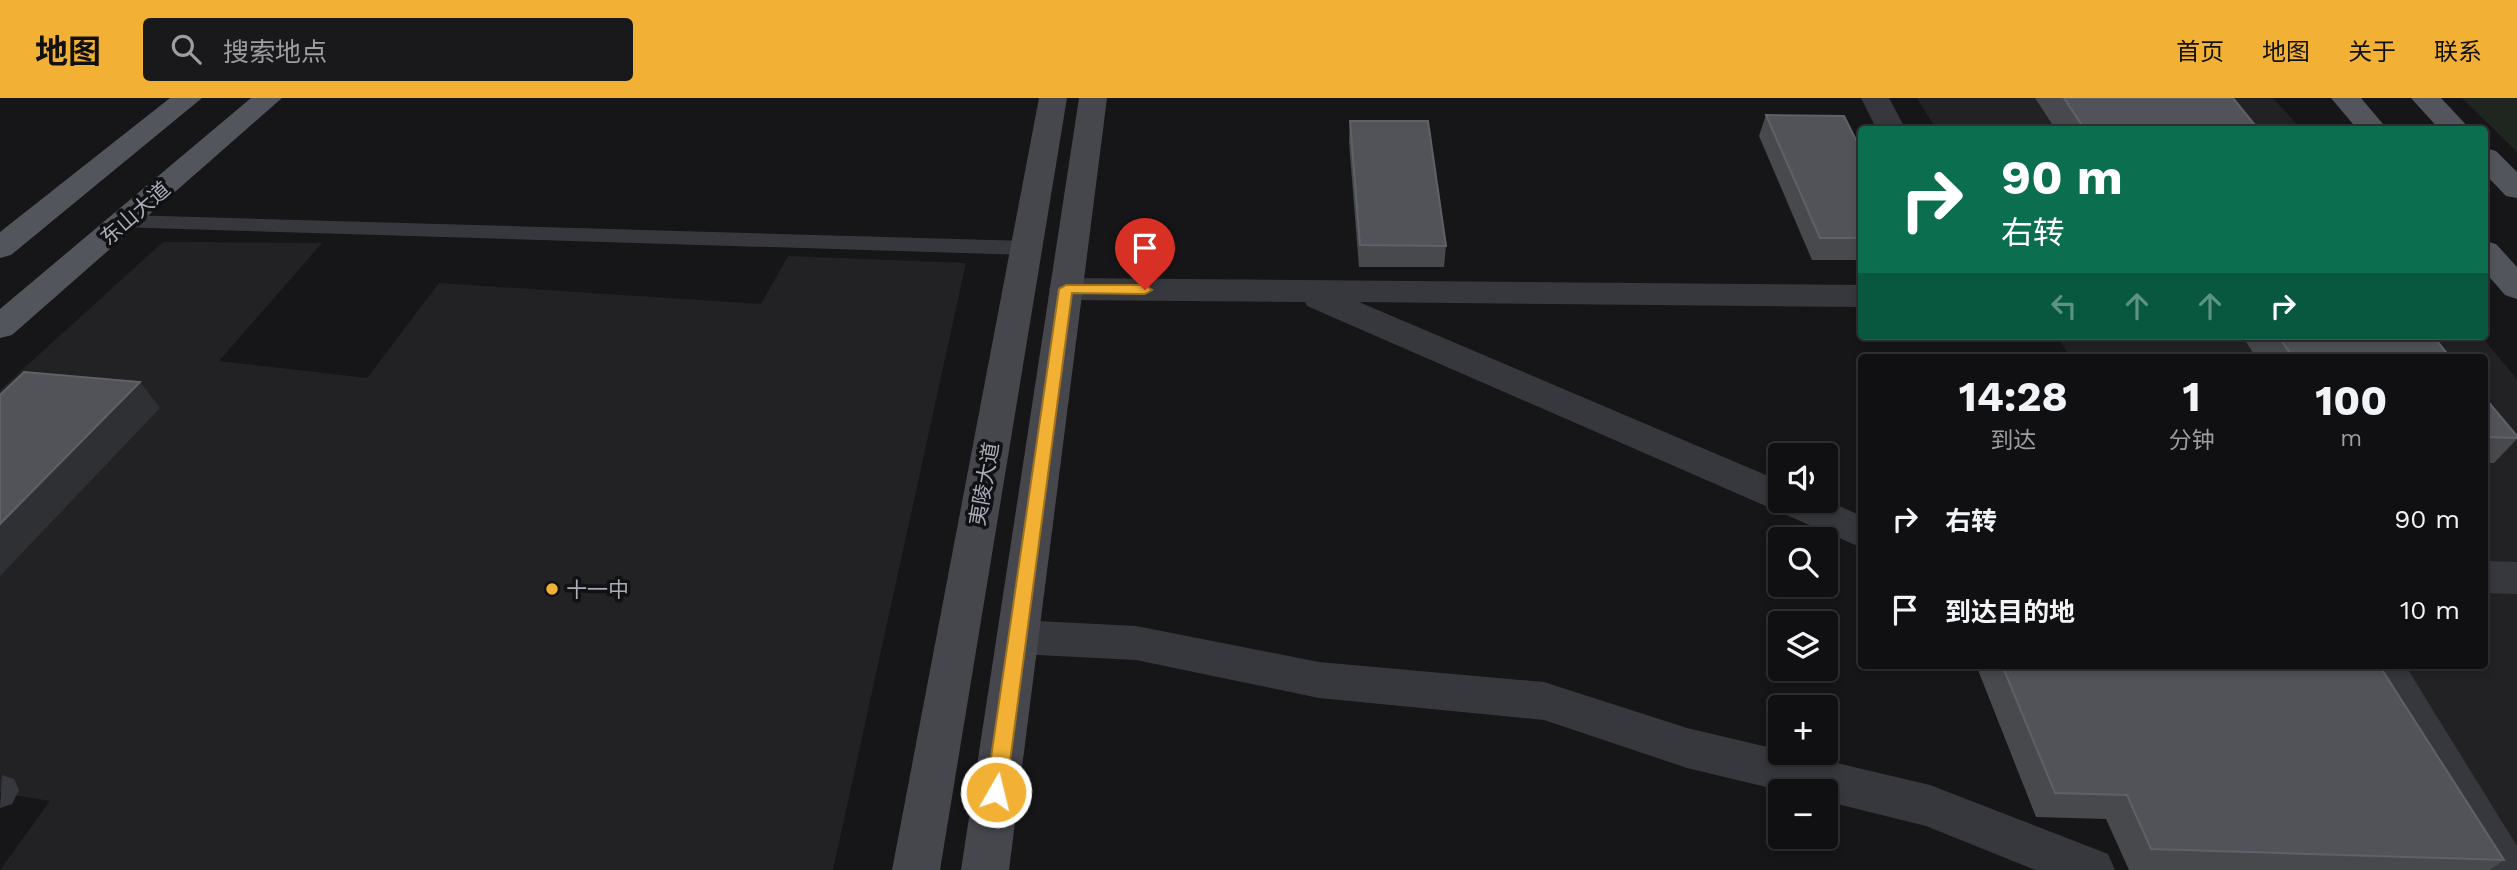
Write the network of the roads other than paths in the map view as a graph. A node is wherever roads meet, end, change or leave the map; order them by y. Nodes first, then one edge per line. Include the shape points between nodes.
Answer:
1 (188, 98) edge
2 (268, 98) edge
3 (1053, 98) edge
4 (1093, 98) edge
5 (1875, 98) edge
6 (2345, 98) edge
7 (2425, 98) edge
8 (1890, 126) edge
9 (2370, 126) edge
10 (2453, 126) edge
11 (2488, 160) edge
12 (2517, 189) edge
13 (125, 222) junction
14 (0, 248) edge
15 (1026, 248) junction
16 (2488, 254) edge
17 (2517, 288) edge
18 (1066, 289) junction
19 (1304, 291) junction
20 (1858, 296) edge
21 (0, 327) edge
22 (1768, 492) edge
23 (1817, 513) edge
24 (1858, 531) edge
25 (2488, 577) edge
26 (2517, 578) edge
27 (1018, 637) junction
28 (2384, 669) edge
29 (916, 870) edge
30 (985, 870) edge
31 (2091, 870) edge
32 (2505, 870) edge

1 - 14 main road
2 - 13 main road, 东山大道
3 - 15 main road, 夷陵大道
4 - 18 main road
5 - 8 street
6 - 9 main road
7 - 10 main road
11 - 12 main road
13 - 15 lane
13 - 21 main road, 东山大道
15 - 29 main road, 夷陵大道
16 - 17 main road
18 - 19 street
18 - 27 main road
19 - 20 street
19 - 22 street
23 - 24 street
25 - 26 street
27 - 30 main road
27 - 31 street via 1136,643 1319,680 1544,701 1687,748 1930,806
28 - 32 street

